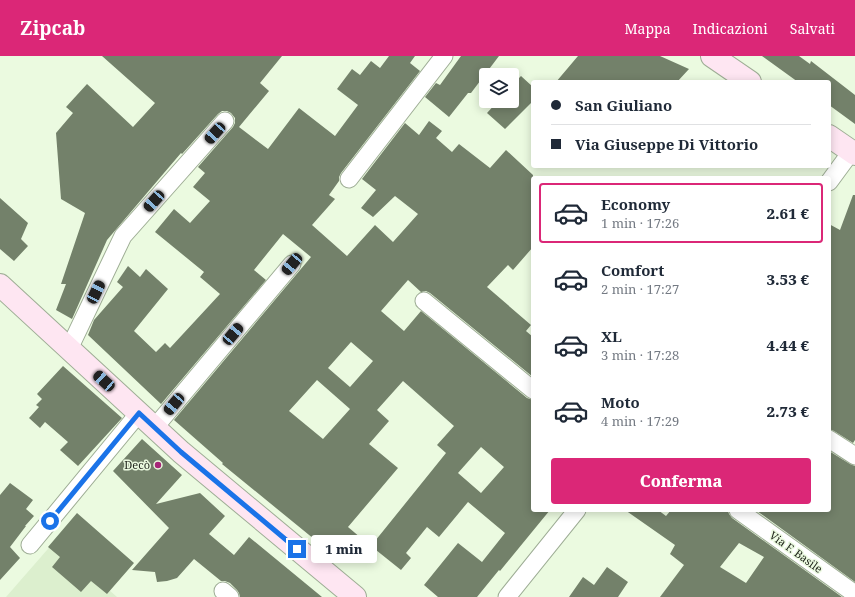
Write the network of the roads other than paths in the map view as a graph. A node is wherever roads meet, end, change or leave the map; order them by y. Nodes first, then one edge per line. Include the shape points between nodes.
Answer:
1 (444, 56) edge
2 (712, 56) edge
3 (747, 80) edge
4 (226, 121) dead end
5 (831, 137) edge
6 (853, 153) edge
7 (349, 178) dead end
8 (831, 180) edge
9 (292, 264) dead end
10 (0, 285) edge
11 (424, 301) dead end
12 (69, 349) junction
13 (531, 388) edge
14 (147, 420) junction
15 (831, 440) edge
16 (855, 456) edge
17 (575, 512) edge
18 (741, 512) edge
19 (30, 545) dead end
20 (855, 594) edge
21 (355, 597) edge
22 (507, 597) edge

1 - 7 street
2 - 3 street
4 - 12 street via 123,236
5 - 6 street
6 - 8 street
9 - 14 street
10 - 12 street
11 - 13 street
12 - 14 street
14 - 19 street
14 - 21 street via 181,452
15 - 16 street
17 - 22 street
18 - 20 street, Via F. Basile

